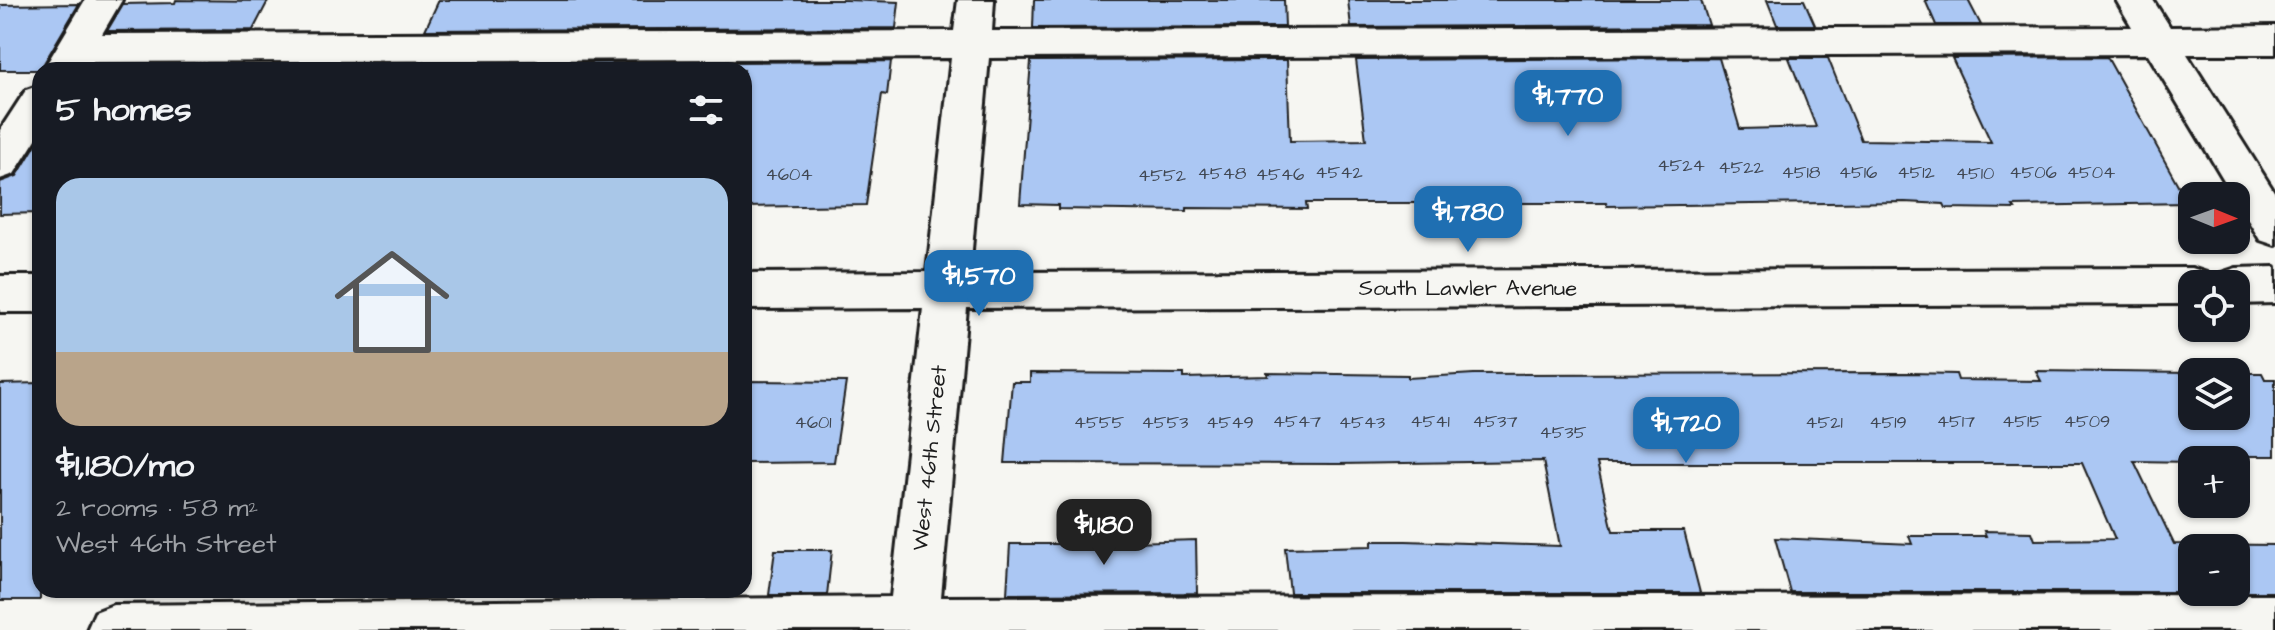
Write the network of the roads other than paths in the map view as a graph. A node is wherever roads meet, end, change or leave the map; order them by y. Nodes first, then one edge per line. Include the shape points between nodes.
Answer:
1 (104, 0) edge
2 (2134, 0) edge
3 (974, 21) edge
4 (2159, 40) junction
5 (2275, 40) edge
6 (66, 59) edge
7 (32, 113) edge
8 (0, 163) edge
9 (2275, 228) edge
10 (2275, 285) edge
11 (2178, 286) edge
12 (2250, 286) edge
13 (947, 290) junction
14 (752, 291) edge
15 (0, 294) edge
16 (32, 294) edge
17 (2275, 620) edge
18 (913, 626) edge
19 (113, 630) edge

1 - 6 street
2 - 4 street
3 - 4 street
3 - 6 street
3 - 13 street, West 46th Street
4 - 5 street
4 - 9 street
7 - 8 street
10 - 12 street
11 - 13 street, South Lawler Avenue
13 - 14 street, South Lawler Avenue
13 - 18 street, West 46th Street
15 - 16 street
17 - 18 street
18 - 19 street

